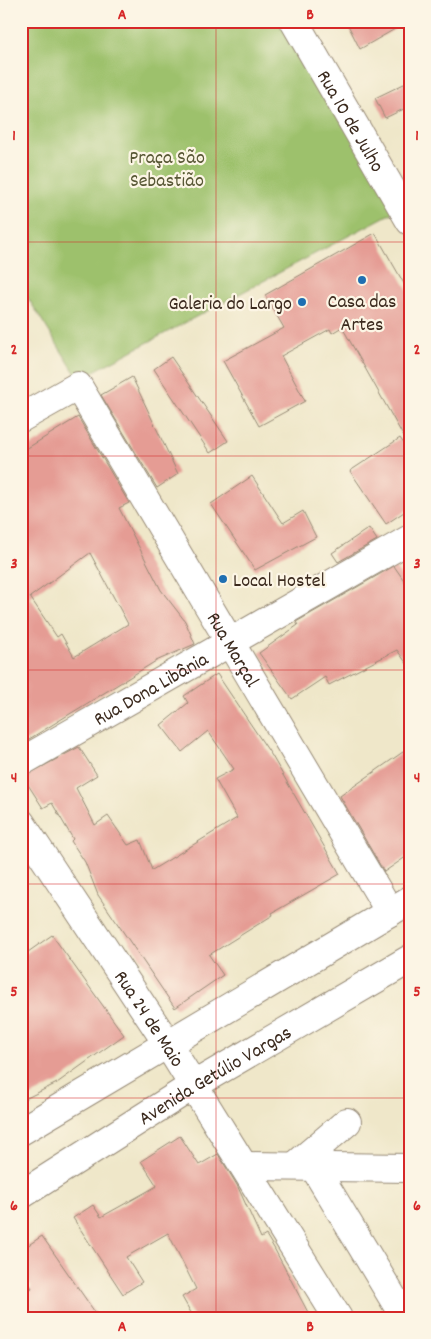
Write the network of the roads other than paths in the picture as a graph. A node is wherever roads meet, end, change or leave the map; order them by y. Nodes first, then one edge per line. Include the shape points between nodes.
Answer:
1 (294, 21) edge
2 (410, 221) edge
3 (21, 418) edge
4 (410, 539) edge
5 (228, 642) junction
6 (21, 762) edge
7 (21, 823) edge
8 (400, 906) edge
9 (410, 959) edge
10 (167, 1043) junction
11 (194, 1085) junction
12 (347, 1122) dead end
13 (21, 1131) edge
14 (244, 1166) junction
15 (304, 1167) junction
16 (410, 1168) edge
17 (21, 1195) edge
18 (338, 1318) edge
19 (405, 1318) edge

1 - 2 street, Rua 10 de Julho
3 - 5 street, Rua Marçal via 78,386
4 - 5 street, Rua Dona Libânia
5 - 6 street, Rua Dona Libânia
5 - 8 street, Rua Marçal
7 - 10 street, Rua 24 de Maio
8 - 10 street
9 - 11 street, Avenida Getúlio Vargas
10 - 11 street, Rua 24 de Maio
10 - 13 street
11 - 14 street, Rua 24 de Maio
11 - 17 street, Avenida Getúlio Vargas
12 - 15 street
14 - 15 street
14 - 18 street, Rua 24 de Maio
15 - 16 street
15 - 19 street

